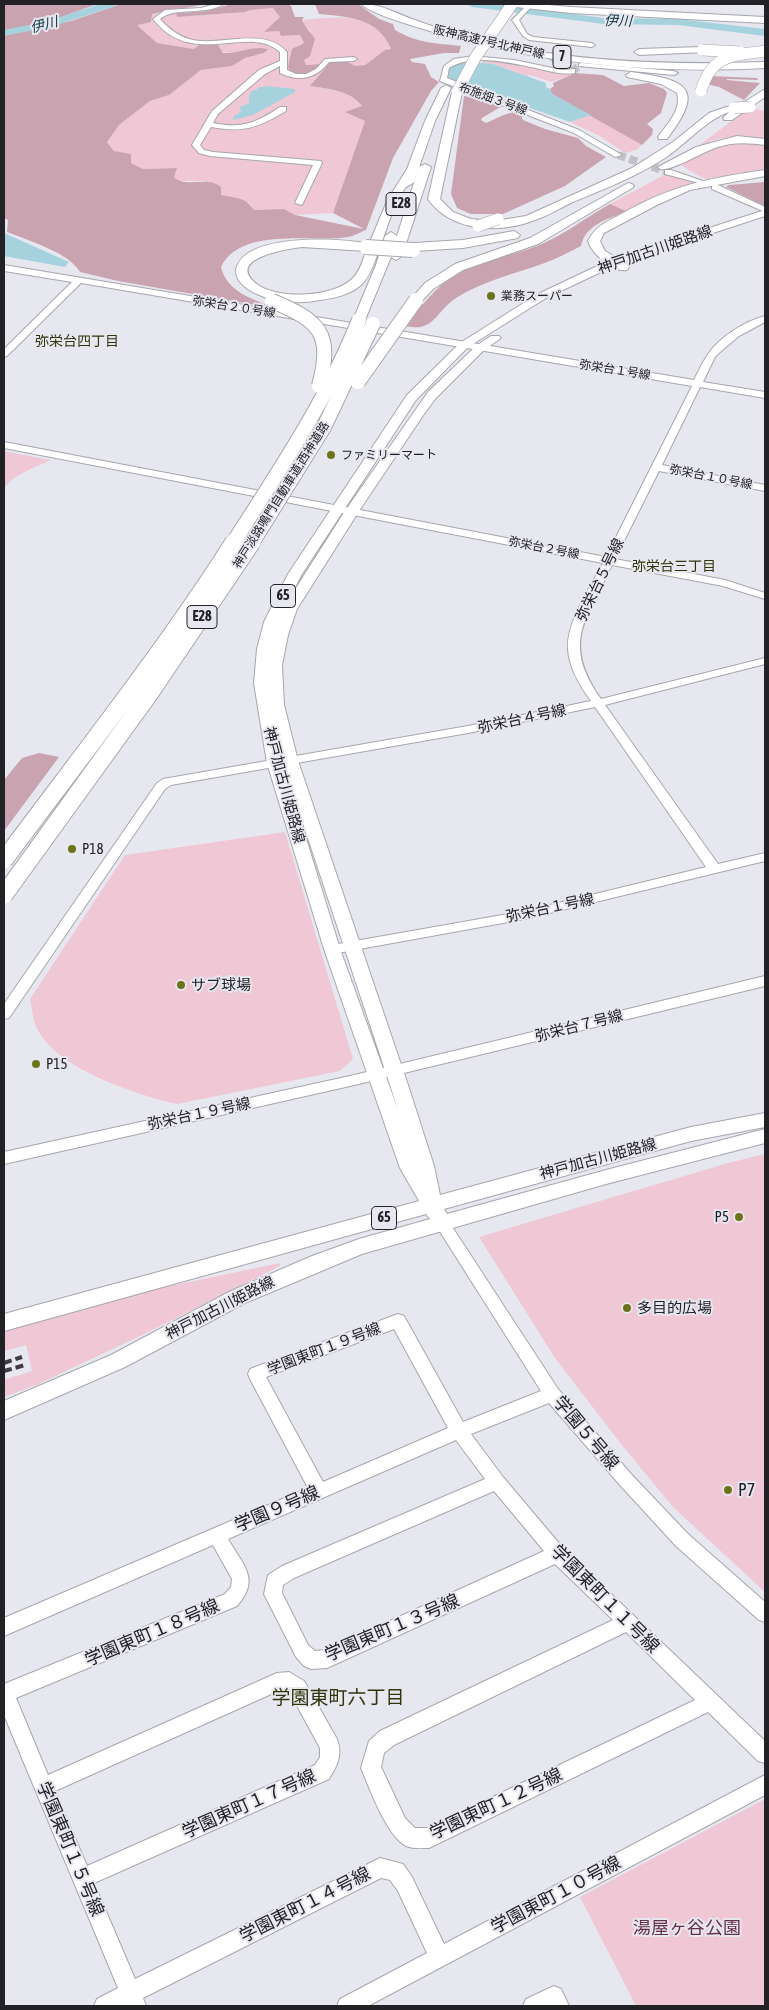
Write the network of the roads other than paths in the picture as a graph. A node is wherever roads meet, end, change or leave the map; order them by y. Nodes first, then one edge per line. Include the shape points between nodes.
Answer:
1 (221, 4) edge
2 (366, 4) edge
3 (380, 4) edge
4 (502, 4) edge
5 (514, 4) edge
6 (549, 4) edge
7 (528, 7) junction
8 (574, 7) edge
9 (765, 18) edge
10 (404, 20) junction
11 (490, 35) junction
12 (592, 45) dead end
13 (540, 50) junction
14 (602, 51) dead end
15 (626, 52) dead end
16 (765, 53) edge
17 (354, 59) dead end
18 (551, 61) dead end
19 (284, 62) junction
20 (765, 63) edge
21 (578, 65) junction
22 (674, 73) dead end
23 (765, 74) edge
24 (763, 87) edge
25 (452, 90) junction
26 (749, 104) junction
27 (762, 108) dead end
28 (283, 110) dead end
29 (209, 124) junction
30 (765, 142) edge
31 (618, 155) tunnel mouth
32 (631, 159) dead end
33 (411, 171) junction
34 (668, 172) tunnel mouth
35 (608, 174) junction
36 (765, 175) edge
37 (621, 179) junction
38 (699, 181) dead end
39 (635, 182) junction
40 (715, 187) dead end
41 (564, 202) junction
42 (300, 203) dead end
43 (765, 211) edge
44 (765, 224) edge
45 (556, 230) junction
46 (367, 245) junction
47 (414, 246) junction
48 (623, 263) junction
49 (4, 268) edge
50 (78, 281) junction
51 (383, 295) dead end
52 (370, 319) junction
53 (765, 320) edge
54 (464, 345) junction
55 (480, 348) junction
56 (4, 354) edge
57 (697, 383) junction
58 (765, 395) edge
59 (316, 410) junction
60 (324, 427) junction
61 (4, 445) edge
62 (656, 467) junction
63 (765, 488) edge
64 (345, 509) junction
65 (608, 561) junction
66 (765, 596) edge
67 (765, 661) edge
68 (598, 704) junction
69 (290, 760) junction
70 (275, 763) junction
71 (765, 857) edge
72 (4, 860) edge
73 (715, 870) junction
74 (4, 895) edge
75 (351, 946) junction
76 (332, 949) junction
77 (765, 982) edge
78 (4, 1014) edge
79 (393, 1070) junction
80 (376, 1074) junction
81 (765, 1120) edge
82 (765, 1136) edge
83 (4, 1158) edge
84 (432, 1205) junction
85 (442, 1222) junction
86 (4, 1323) edge
87 (552, 1394) junction
88 (4, 1411) edge
89 (459, 1431) junction
90 (497, 1482) junction
91 (319, 1491) junction
92 (218, 1535) junction
93 (557, 1554) junction
94 (765, 1614) edge
95 (628, 1622) junction
96 (4, 1627) edge
97 (4, 1694) edge
98 (710, 1702) junction
99 (765, 1754) edge
100 (765, 1785) edge
101 (44, 1787) junction
102 (82, 1878) junction
103 (439, 1956) junction
104 (134, 2000) edge
105 (104, 2006) edge
106 (348, 2006) edge
107 (533, 2006) edge
108 (559, 2006) edge

1 - 19 street via 200,10 166,12 156,19 178,37 192,42 253,40 278,44 286,52
2 - 10 highway, 阪神高速7号北神戸線 / 7
3 - 11 highway via 438,24
3 - 13 highway, 阪神高速7号北神戸線 / 7 via 459,33
4 - 25 highway, 神戸淡路鳴門自動車道;西神道路 / E28 via 471,47
5 - 7 main road
5 - 11 highway, 神戸淡路鳴門自動車道;西神道路 / E28, bridge
6 - 8 main road
7 - 8 main road
7 - 12 street via 515,20 531,39
8 - 9 main road
10 - 16 highway, bridge via 454,39 522,58 668,83 680,90 685,96 685,103 676,122 659,140 686,117 708,72 718,63 741,55
10 - 21 highway, 阪神高速7号北神戸線 / 7
11 - 14 highway
11 - 25 highway, 神戸淡路鳴門自動車道;西神道路 / E28, bridge
13 - 16 highway via 651,57
13 - 20 highway, 阪神高速7号北神戸線 / 7 via 646,61
15 - 20 highway, bridge via 702,50 744,53
17 - 19 street via 327,60 316,73 301,76 283,71
18 - 21 street
19 - 29 street via 262,72 216,113
20 - 21 highway, 阪神高速7号北神戸線 / 7
21 - 22 street
21 - 23 highway
21 - 31 street, 布施畑３号線 via 562,72 485,57 455,61 442,73 443,79 560,123 597,140
24 - 26 highway
25 - 33 highway, 神戸淡路鳴門自動車道;西神道路 / E28 via 430,121
25 - 41 highway via 434,196 439,208 455,218 501,224 537,216
25 - 51 highway, 神戸淡路鳴門自動車道;西神道路 / E28
26 - 27 highway
26 - 37 highway, bridge via 724,109 710,116 668,152
26 - 39 highway
28 - 29 street via 256,126 246,128
29 - 42 street via 196,144 198,150 205,153 318,163
30 - 39 highway via 740,139 714,142
32 - 35 highway
33 - 46 highway via 398,187 362,275 349,288 326,296 278,296 254,288 242,274 244,265 256,255 283,246
33 - 52 highway, 神戸淡路鳴門自動車道;西神道路 / E28 via 382,265
34 - 38 street
35 - 41 highway
35 - 47 highway, bridge via 498,219
36 - 48 highway via 689,191 610,231 604,235 602,243
37 - 41 highway
37 - 47 highway via 531,230 478,243
39 - 45 highway
40 - 43 street
43 - 48 main road, 神戸加古川姫路線 / 65
44 - 48 main road, 神戸加古川姫路線 / 65
45 - 47 highway via 491,247 459,250
45 - 60 highway, bridge via 528,244 459,267 429,286
46 - 47 highway, bridge
46 - 59 highway, bridge via 296,241 270,245 248,253 234,270 236,278 249,291 295,310 320,330 325,341 325,362 316,395
48 - 54 main road, 神戸加古川姫路線 / 65 via 542,296
48 - 55 main road, 神戸加古川姫路線 / 65 via 565,293
49 - 50 street, 弥栄台２０号線
50 - 54 street, 弥栄台２０号線
50 - 56 street
52 - 59 highway, 神戸淡路鳴門自動車道;西神道路 / E28, bridge
52 - 60 highway, 神戸淡路鳴門自動車道;西神道路 / E28, bridge
53 - 57 street, 弥栄台５号線 via 740,330 722,344 711,356
54 - 55 street, 弥栄台１号線
54 - 64 main road, 神戸加古川姫路線 / 65 via 411,398
55 - 57 street, 弥栄台１号線
55 - 64 main road, 神戸加古川姫路線 / 65 via 427,401
57 - 58 street, 弥栄台１号線
57 - 62 street, 弥栄台５号線
59 - 72 highway, 神戸淡路鳴門自動車道;西神道路 / E28, bridge via 214,573
60 - 74 highway, 神戸淡路鳴門自動車道;西神道路 / E28, bridge via 226,583
61 - 64 street
62 - 63 street, 弥栄台１０号線
62 - 65 street, 弥栄台５号線
64 - 65 street, 弥栄台２号線
64 - 69 main road, 神戸加古川姫路線 / 65 via 290,609 281,636 275,665 277,705
64 - 70 main road, 神戸加古川姫路線 / 65 via 295,574 270,622 261,684
65 - 66 street, 弥栄台２号線 via 725,584
65 - 68 street, 弥栄台５号線 via 582,615 573,647 576,664
67 - 68 street, 弥栄台４号線
68 - 69 street, 弥栄台４号線 via 450,734
68 - 73 street, 弥栄台５号線
69 - 70 street, 弥栄台４号線
69 - 75 main road, 神戸加古川姫路線 / 65
70 - 76 main road, 神戸加古川姫路線 / 65
70 - 78 street via 167,782 161,786
71 - 73 street, 弥栄台１号線
73 - 75 street, 弥栄台１号線 via 525,914
75 - 76 street, 弥栄台１号線
75 - 79 main road, 神戸加古川姫路線 / 65
76 - 80 main road, 神戸加古川姫路線 / 65
77 - 79 street, 弥栄台７号線
79 - 80 street, 弥栄台１９号線
79 - 84 main road, 神戸加古川姫路線 / 65 via 425,1166
80 - 83 street, 弥栄台１９号線
80 - 84 main road, 神戸加古川姫路線 / 65 via 409,1168
81 - 84 main road, 神戸加古川姫路線 / 65 via 691,1134
82 - 85 main road, 神戸加古川姫路線 / 65
84 - 85 main road, 神戸加古川姫路線 / 65
84 - 86 main road, 神戸加古川姫路線 / 65
85 - 87 street, 学園５号線
85 - 88 main road, 神戸加古川姫路線 / 65 via 359,1247 279,1279 118,1361
87 - 89 street, 学園９号線
87 - 94 street, 学園５号線 via 682,1540
89 - 90 street, 学園東町１１号線
89 - 91 street, 学園９号線
89 - 91 street, 学園東町１９号線 via 398,1321 256,1374
90 - 93 street, 学園東町１１号線
90 - 93 street, 学園東町１３号線 via 288,1572 274,1581 273,1594 302,1651 311,1660 326,1659
91 - 92 street, 学園９号線
92 - 96 street, 学園９号線
92 - 97 street, 学園東町１８号線 via 240,1578 240,1590 231,1600
93 - 95 street, 学園東町１１号線
95 - 98 street, 学園東町１１号線
95 - 98 street, 学園東町１２号線 via 387,1738 376,1748 371,1768 398,1825 411,1838 429,1838
97 - 101 street, 学園東町１５号線
98 - 99 street, 学園東町１１号線
100 - 103 street, 学園東町１０号線
101 - 102 street, 学園東町１５号線
101 - 102 street, 学園東町１７号線 via 277,1682 289,1681 298,1687 330,1746 330,1760 322,1772
102 - 104 street, 学園東町１５号線
103 - 104 street, 学園東町１４号線 via 405,1884 396,1871 380,1868
103 - 106 street, 学園東町１０号線
104 - 105 street, 学園東町１４号線
107 - 108 street via 554,1996

